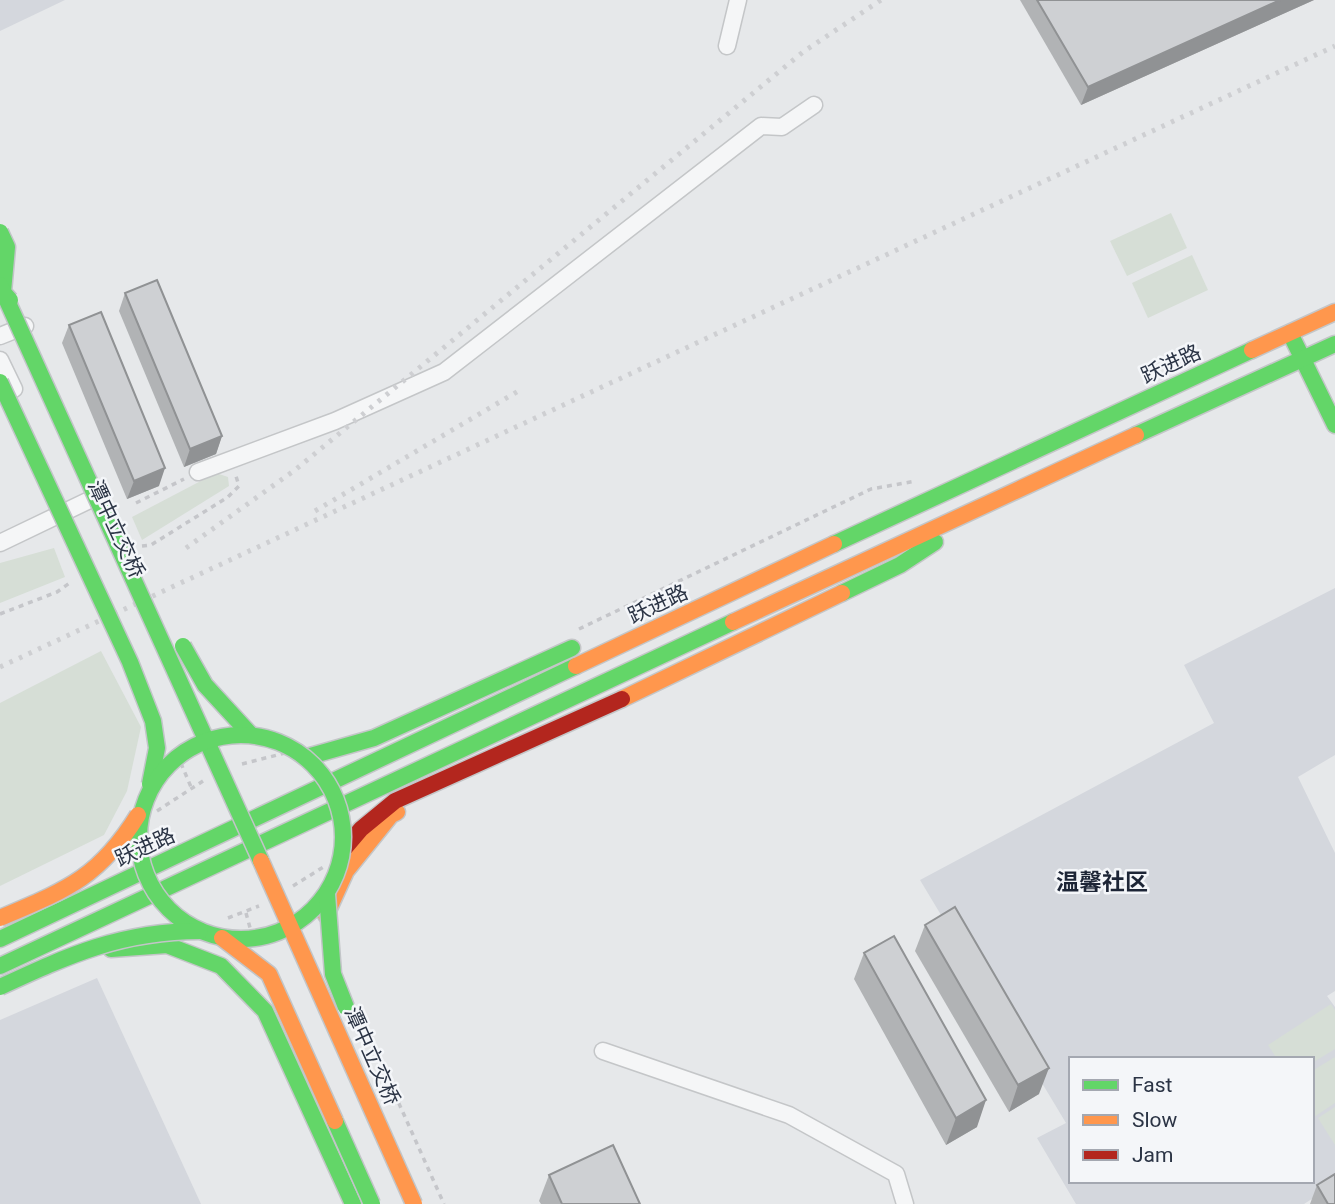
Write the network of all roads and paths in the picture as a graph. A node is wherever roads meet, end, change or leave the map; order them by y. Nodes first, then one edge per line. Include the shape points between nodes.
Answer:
1 (738, 0) edge
2 (727, 46) dead end
3 (814, 105) dead end
4 (0, 232) edge
5 (0, 265) edge
6 (1, 289) edge
7 (1335, 312) edge
8 (27, 325) junction
9 (1290, 333) junction
10 (0, 334) edge
11 (1335, 344) edge
12 (1303, 359) junction
13 (0, 360) edge
14 (0, 382) edge
15 (30, 394) dead end
16 (1335, 425) edge
17 (1001, 465) junction
18 (226, 468) dead end
19 (198, 472) joint
20 (923, 479) dead end
21 (71, 482) dead end
22 (1013, 491) junction
23 (136, 503) dead end
24 (884, 503) dead end
25 (118, 504) dead end
26 (71, 510) junction
27 (0, 543) edge
28 (133, 547) dead end
29 (78, 577) dead end
30 (707, 585) dead end
31 (0, 614) edge
32 (620, 627) dead end
33 (175, 628) dead end
34 (569, 634) dead end
35 (583, 643) dead end
36 (250, 734) junction
37 (300, 754) junction
38 (231, 767) dead end
39 (149, 789) junction
40 (142, 808) junction
41 (344, 849) junction
42 (327, 894) junction
43 (0, 918) edge
44 (200, 931) junction
45 (222, 938) junction
46 (0, 939) edge
47 (0, 966) edge
48 (0, 987) edge
49 (0, 998) edge
50 (357, 1022) joint
51 (603, 1051) dead end
52 (353, 1204) edge
53 (372, 1204) edge
54 (396, 1204) edge
55 (414, 1204) edge
56 (424, 1204) edge
57 (444, 1204) edge
58 (905, 1204) edge

1 - 2 street
3 - 19 street via 782,127 761,126 444,372 335,421
4 - 6 main road, bridge via 7,247
5 - 8 street
6 - 25 main road, bridge via 38,331
6 - 55 main road, 潭中立交桥, bridge
7 - 9 main road, 跃进路
8 - 10 street
8 - 26 street via 103,496
9 - 12 main road
9 - 17 main road, 跃进路
10 - 15 main road
11 - 12 main road
12 - 16 main road
12 - 22 main road
13 - 26 street
14 - 39 main road, bridge via 153,721 157,748
17 - 24 main road
17 - 46 main road, 跃进路
18 - 28 path via 234,470 239,486 228,498 151,545
19 - 23 path
20 - 34 path via 871,489
21 - 54 main road, 潭中立交桥, bridge via 233,830
22 - 41 main road via 900,565 610,705 395,801
22 - 47 main road
22 - 56 main road via 881,582 391,815 346,872 320,928 327,990
26 - 27 street
29 - 31 path via 57,592
30 - 32 main road
33 - 36 main road, bridge via 205,685
35 - 37 main road via 374,738
36 - 37 main road, bridge
36 - 39 main road, bridge via 210,738 191,746
37 - 38 path
37 - 41 main road, bridge via 324,776 337,798
39 - 40 main road, bridge
40 - 43 main road, bridge via 119,847 96,873
40 - 44 main road, bridge via 139,844 148,880 170,910
41 - 42 main road, bridge
42 - 45 main road, bridge via 315,909 281,932 241,940
42 - 50 main road, bridge via 333,974
44 - 45 main road, bridge
44 - 48 main road, bridge via 165,929 116,937
45 - 53 main road, bridge via 269,974
49 - 52 main road via 104,950 167,945 221,966 265,1011
50 - 57 path
51 - 58 street via 789,1115 896,1174

